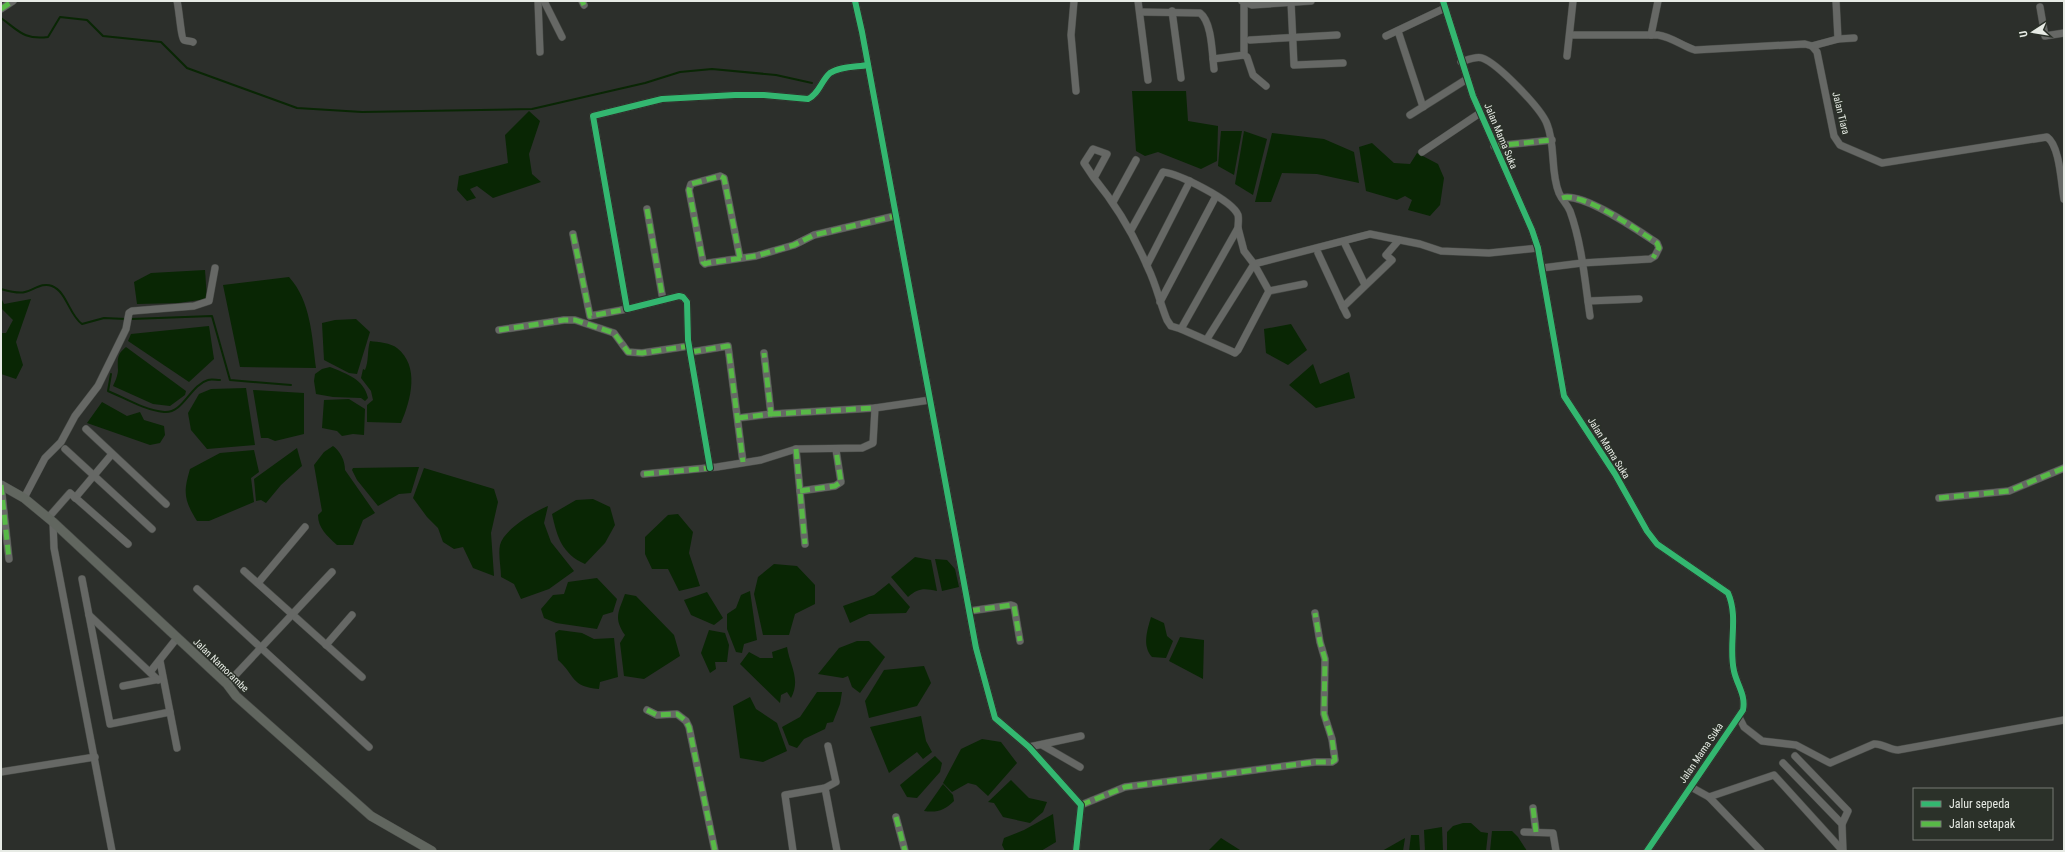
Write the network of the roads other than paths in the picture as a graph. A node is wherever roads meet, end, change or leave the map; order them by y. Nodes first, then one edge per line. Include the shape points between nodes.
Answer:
1 (13, 1) edge
2 (177, 1) edge
3 (538, 1) edge
4 (544, 1) edge
5 (855, 1) edge
6 (1074, 1) edge
7 (1138, 1) edge
8 (1311, 1) edge
9 (1573, 1) edge
10 (1658, 1) edge
11 (1836, 1) edge
12 (1243, 2) edge
13 (1291, 2) junction
14 (1444, 5) edge
15 (2040, 7) dead end
16 (1, 9) edge
17 (1172, 11) junction
18 (1140, 12) junction
19 (1398, 31) junction
20 (2064, 33) edge
21 (1337, 35) dead end
22 (1570, 35) junction
23 (1651, 35) junction
24 (1386, 36) dead end
25 (562, 37) dead end
26 (1293, 38) junction
27 (1854, 38) dead end
28 (1838, 39) junction
29 (1250, 40) dead end
30 (193, 42) dead end
31 (1812, 46) junction
32 (540, 52) dead end
33 (1244, 55) junction
34 (1567, 56) dead end
35 (1213, 59) junction
36 (1461, 62) junction
37 (1343, 63) dead end
38 (868, 65) junction
39 (1214, 68) dead end
40 (1181, 78) dead end
41 (1467, 79) junction
42 (1148, 80) dead end
43 (1266, 86) dead end
44 (1076, 91) dead end
45 (1423, 107) junction
46 (1480, 113) junction
47 (1410, 115) dead end
48 (1552, 140) junction
49 (1494, 146) junction
50 (1422, 152) dead end
51 (1136, 160) dead end
52 (1094, 178) dead end
53 (1190, 182) junction
54 (1216, 196) junction
55 (1562, 198) junction
56 (2064, 199) edge
57 (1113, 202) junction
58 (647, 209) dead end
59 (896, 216) junction
60 (1238, 228) junction
61 (1131, 230) junction
62 (573, 234) dead end
63 (1399, 240) junction
64 (1345, 244) dead end
65 (1538, 248) junction
66 (1318, 253) dead end
67 (740, 258) junction
68 (1582, 263) junction
69 (1254, 264) junction
70 (1147, 265) junction
71 (215, 268) dead end
72 (1542, 268) junction
73 (1304, 284) dead end
74 (1365, 286) junction
75 (1269, 291) junction
76 (1639, 299) dead end
77 (663, 300) junction
78 (1588, 301) junction
79 (1160, 302) junction
80 (1343, 307) junction
81 (627, 309) junction
82 (1347, 315) dead end
83 (1590, 316) dead end
84 (1181, 329) junction
85 (499, 330) dead end
86 (1207, 339) junction
87 (690, 349) junction
88 (764, 353) dead end
89 (930, 400) junction
90 (875, 408) junction
91 (770, 414) junction
92 (738, 418) junction
93 (86, 429) dead end
94 (796, 449) junction
95 (65, 450) dead end
96 (836, 450) junction
97 (112, 454) junction
98 (743, 462) junction
99 (710, 468) junction
100 (2064, 468) edge
101 (644, 474) dead end
102 (93, 476) junction
103 (1, 485) edge
104 (800, 491) junction
105 (24, 498) junction
106 (75, 498) junction
107 (1939, 498) dead end
108 (166, 504) dead end
109 (50, 520) junction
110 (305, 527) dead end
111 (152, 529) dead end
112 (128, 544) dead end
113 (806, 544) dead end
114 (9, 559) dead end
115 (244, 571) dead end
116 (332, 572) dead end
117 (82, 579) dead end
118 (258, 583) junction
119 (197, 589) dead end
120 (970, 611) junction
121 (1315, 612) dead end
122 (89, 615) junction
123 (292, 615) junction
124 (352, 615) dead end
125 (177, 638) junction
126 (1020, 641) dead end
127 (326, 645) junction
128 (262, 648) junction
129 (160, 661) junction
130 (150, 672) junction
131 (362, 677) dead end
132 (160, 679) junction
133 (227, 684) junction
134 (123, 686) dead end
135 (648, 710) dead end
136 (170, 712) junction
137 (1738, 716) junction
138 (2064, 720) edge
139 (1081, 736) dead end
140 (1042, 744) junction
141 (828, 746) dead end
142 (370, 747) dead end
143 (1029, 747) junction
144 (176, 748) dead end
145 (1795, 756) dead end
146 (95, 757) junction
147 (1783, 763) dead end
148 (1080, 767) dead end
149 (1, 772) edge
150 (1691, 787) junction
151 (825, 788) junction
152 (1709, 797) junction
153 (1081, 805) junction
154 (1533, 808) dead end
155 (896, 818) dead end
156 (1842, 824) junction
157 (1524, 832) dead end
158 (1536, 832) junction
159 (112, 851) edge
160 (432, 851) edge
161 (715, 851) edge
162 (793, 851) edge
163 (837, 851) edge
164 (905, 851) edge
165 (1076, 851) edge
166 (1556, 851) edge
167 (1647, 851) edge
168 (1761, 851) edge
169 (1843, 851) edge

1 - 16 street
2 - 30 street via 181,37
3 - 32 street
4 - 25 street
5 - 38 street
6 - 44 street via 1071,35
7 - 18 street
8 - 13 street
9 - 22 street
10 - 23 street
11 - 28 street
12 - 13 street via 1252,5
12 - 33 street
13 - 26 street
14 - 19 street
14 - 36 street, Jalan Mama Suka
15 - 20 street via 2045,36
17 - 18 street
17 - 35 street via 1203,15 1208,22
17 - 40 street
18 - 42 street
19 - 24 street
19 - 45 street
21 - 26 street
22 - 23 street
22 - 34 street
23 - 31 street via 1667,36 1695,50 1805,44
26 - 29 street
26 - 37 street via 1294,65
27 - 28 street
28 - 31 street
31 - 56 street, Jalan Tiara via 1817,52 1834,136 1840,145 1882,163 2047,137 2053,143 2056,152
33 - 35 street
33 - 43 street via 1253,75
35 - 39 street
36 - 41 street, Jalan Mama Suka
36 - 48 street via 1481,58 1527,94 1540,110
38 - 59 street
38 - 81 street via 836,70 808,99 735,95 662,99 594,116
41 - 45 street
41 - 46 street, Jalan Mama Suka
45 - 47 street
46 - 49 street, Jalan Mama Suka
46 - 50 street
48 - 49 street
48 - 55 street via 1557,184
49 - 65 street, Jalan Mama Suka
51 - 57 street
52 - 57 street
53 - 54 street
53 - 61 street via 1166,173 1161,174
53 - 70 street
54 - 60 street via 1238,214
54 - 79 street
55 - 68 street via 1570,212
55 - 68 street via 1573,196 1606,211 1659,245 1655,256 1650,259
57 - 61 street
58 - 77 street
59 - 67 street via 814,235 794,245
59 - 89 street
60 - 69 street via 1244,251
60 - 84 street
61 - 70 street
62 - 81 street via 590,316
63 - 65 street via 1441,251 1489,253
63 - 69 street via 1374,234 1362,235
63 - 74 street via 1386,255 1392,260
64 - 74 street
65 - 72 street, Jalan Mama Suka
66 - 80 street
67 - 67 street via 704,263 689,190 691,184 720,176 724,178
68 - 72 street
68 - 78 street
69 - 75 street
69 - 86 street
70 - 79 street
71 - 105 street via 209,301 194,306 129,313 126,329 98,386 75,416 62,442 45,458
72 - 137 street, Jalan Mama Suka via 1564,396 1657,544 1728,593 1733,604 1734,670 1745,701
73 - 75 street
74 - 80 street
75 - 86 street via 1238,350 1235,352
76 - 78 street
77 - 81 street
77 - 87 street via 679,296 686,299
78 - 83 street
79 - 84 street via 1171,326
80 - 82 street
84 - 86 street
85 - 87 street via 575,320 614,333 628,352
87 - 92 street via 728,346
87 - 99 street
88 - 91 street
89 - 90 street
89 - 120 street
90 - 91 street
90 - 96 street via 873,443 862,448
91 - 92 street
92 - 98 street
93 - 97 street
94 - 96 street
94 - 98 street via 761,460
94 - 104 street
95 - 102 street
96 - 104 street via 841,482 835,486
97 - 102 street
97 - 108 street
98 - 99 street
99 - 101 street
100 - 107 street via 2009,491
102 - 106 street
102 - 111 street
103 - 105 main road, Jalan Namorambe
103 - 114 street
104 - 113 street
105 - 109 main road, Jalan Namorambe
106 - 109 street via 70,493
106 - 112 street
109 - 125 main road, Jalan Namorambe
109 - 146 street
110 - 118 street
115 - 118 street
116 - 123 street
117 - 122 street
118 - 123 street
119 - 128 street
120 - 126 street via 1013,606
120 - 143 street via 976,648 992,712 1000,724
121 - 153 street via 1326,659 1324,714 1335,760 1125,787
122 - 130 street
122 - 136 street via 110,724
123 - 127 street
123 - 128 street
124 - 127 street
125 - 129 street
125 - 133 main road, Jalan Namorambe
127 - 131 street
128 - 133 street
128 - 142 street
129 - 130 street
129 - 132 street
130 - 132 street
132 - 134 street
132 - 136 street
133 - 160 main road, Jalan Namorambe via 236,696 371,816
135 - 161 street via 657,715 677,714 689,726
136 - 144 street
137 - 138 street via 1744,727 1762,741 1796,745 1830,763 1874,744 1898,750
137 - 150 street, Jalan Mama Suka
139 - 140 street
140 - 143 street
140 - 148 street
141 - 151 street via 836,782
143 - 153 street
145 - 156 street via 1848,811
146 - 149 street
146 - 159 street
147 - 156 street
150 - 152 street
150 - 167 street, Jalan Mama Suka
151 - 162 street via 785,795
151 - 163 street
152 - 168 street
152 - 169 street via 1774,775
153 - 165 street
154 - 158 street
155 - 164 street
156 - 169 street
157 - 158 street
158 - 166 street via 1553,833

